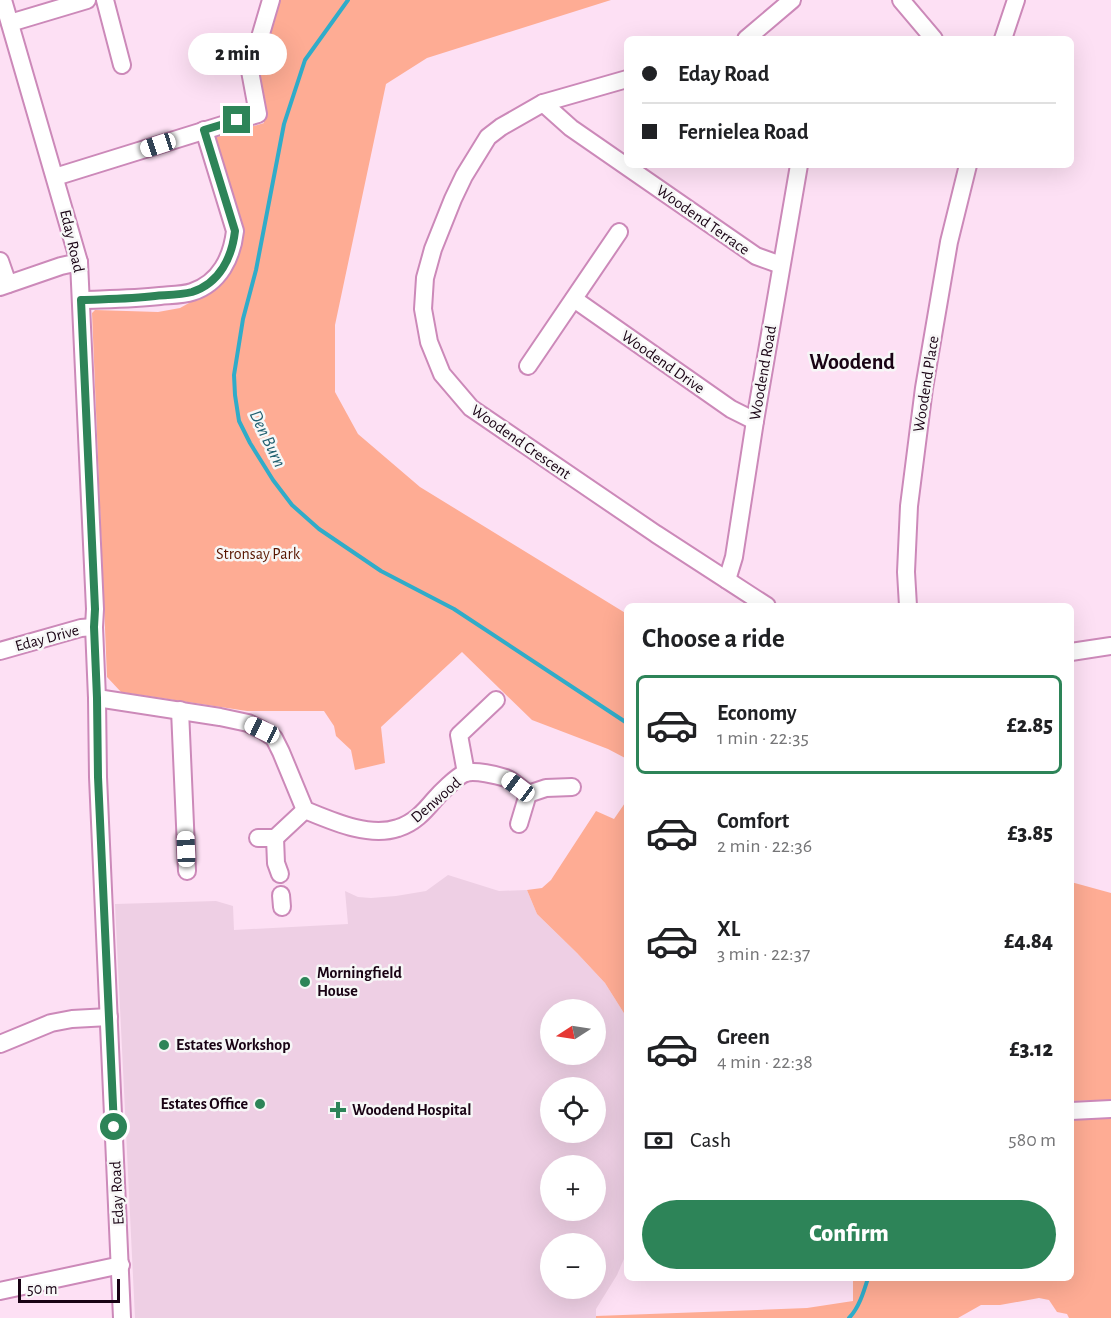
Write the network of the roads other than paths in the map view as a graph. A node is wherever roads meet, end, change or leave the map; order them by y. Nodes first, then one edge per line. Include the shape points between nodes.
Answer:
1 (3, 0) edge
2 (87, 0) edge
3 (105, 0) edge
4 (272, 0) edge
5 (792, 0) edge
6 (901, 0) edge
7 (1016, 0) edge
8 (10, 23) junction
9 (750, 36) edge
10 (931, 36) edge
11 (1004, 36) edge
12 (122, 65) dead end
13 (624, 80) edge
14 (543, 103) junction
15 (204, 130) junction
16 (624, 165) edge
17 (629, 168) edge
18 (798, 168) edge
19 (967, 168) edge
20 (56, 177) junction
21 (618, 242) dead end
22 (0, 261) edge
23 (80, 262) junction
24 (781, 264) junction
25 (4, 286) edge
26 (573, 299) junction
27 (81, 300) junction
28 (537, 361) dead end
29 (754, 421) junction
30 (727, 580) junction
31 (762, 603) edge
32 (908, 603) edge
33 (94, 627) junction
34 (1111, 646) edge
35 (1, 649) edge
36 (1074, 652) edge
37 (97, 698) junction
38 (496, 700) dead end
39 (180, 710) junction
40 (466, 773) junction
41 (572, 787) dead end
42 (528, 794) junction
43 (305, 810) junction
44 (519, 824) dead end
45 (187, 871) dead end
46 (280, 874) dead end
47 (109, 1017) junction
48 (0, 1044) edge
49 (1103, 1109) edge
50 (1074, 1111) edge
51 (121, 1265) junction
52 (0, 1291) edge
53 (122, 1318) edge

1 - 8 street, Eday Road
2 - 8 street
3 - 12 street
4 - 15 street via 250,71 258,114
5 - 9 street
6 - 10 street
7 - 11 street
8 - 20 street, Eday Road
13 - 14 street, Woodend Crescent
14 - 16 street, Woodend Terrace
14 - 30 street, Woodend Crescent via 488,137 453,199 425,278 423,309 429,342 442,374 471,408
15 - 20 street
15 - 27 street via 235,231 228,261 218,276 192,292
17 - 24 street, Woodend Terrace via 756,256
18 - 24 street, Woodend Road
19 - 32 street, Woodend Place via 949,242 924,388 909,506
20 - 23 street, Eday Road
21 - 26 street
22 - 25 street
23 - 25 street
23 - 27 street, Eday Road
24 - 29 street, Woodend Road
26 - 28 street
26 - 29 street, Woodend Drive
27 - 33 street, Eday Road
29 - 30 street, Woodend Road via 734,557
30 - 31 street, Woodend Crescent
33 - 35 street, Eday Drive
33 - 37 street, Eday Road
34 - 36 street
37 - 39 street
37 - 47 street, Eday Road
38 - 40 street via 459,735
39 - 43 street via 248,723 274,738
39 - 45 street
40 - 42 street, Denwood via 508,779
40 - 43 street, Denwood via 410,824 396,829 372,831
41 - 42 street via 546,788
42 - 44 street
43 - 46 street via 266,838
47 - 48 street via 51,1023
47 - 51 street, Eday Road
49 - 50 street
51 - 52 street
51 - 53 street, Eday Road

